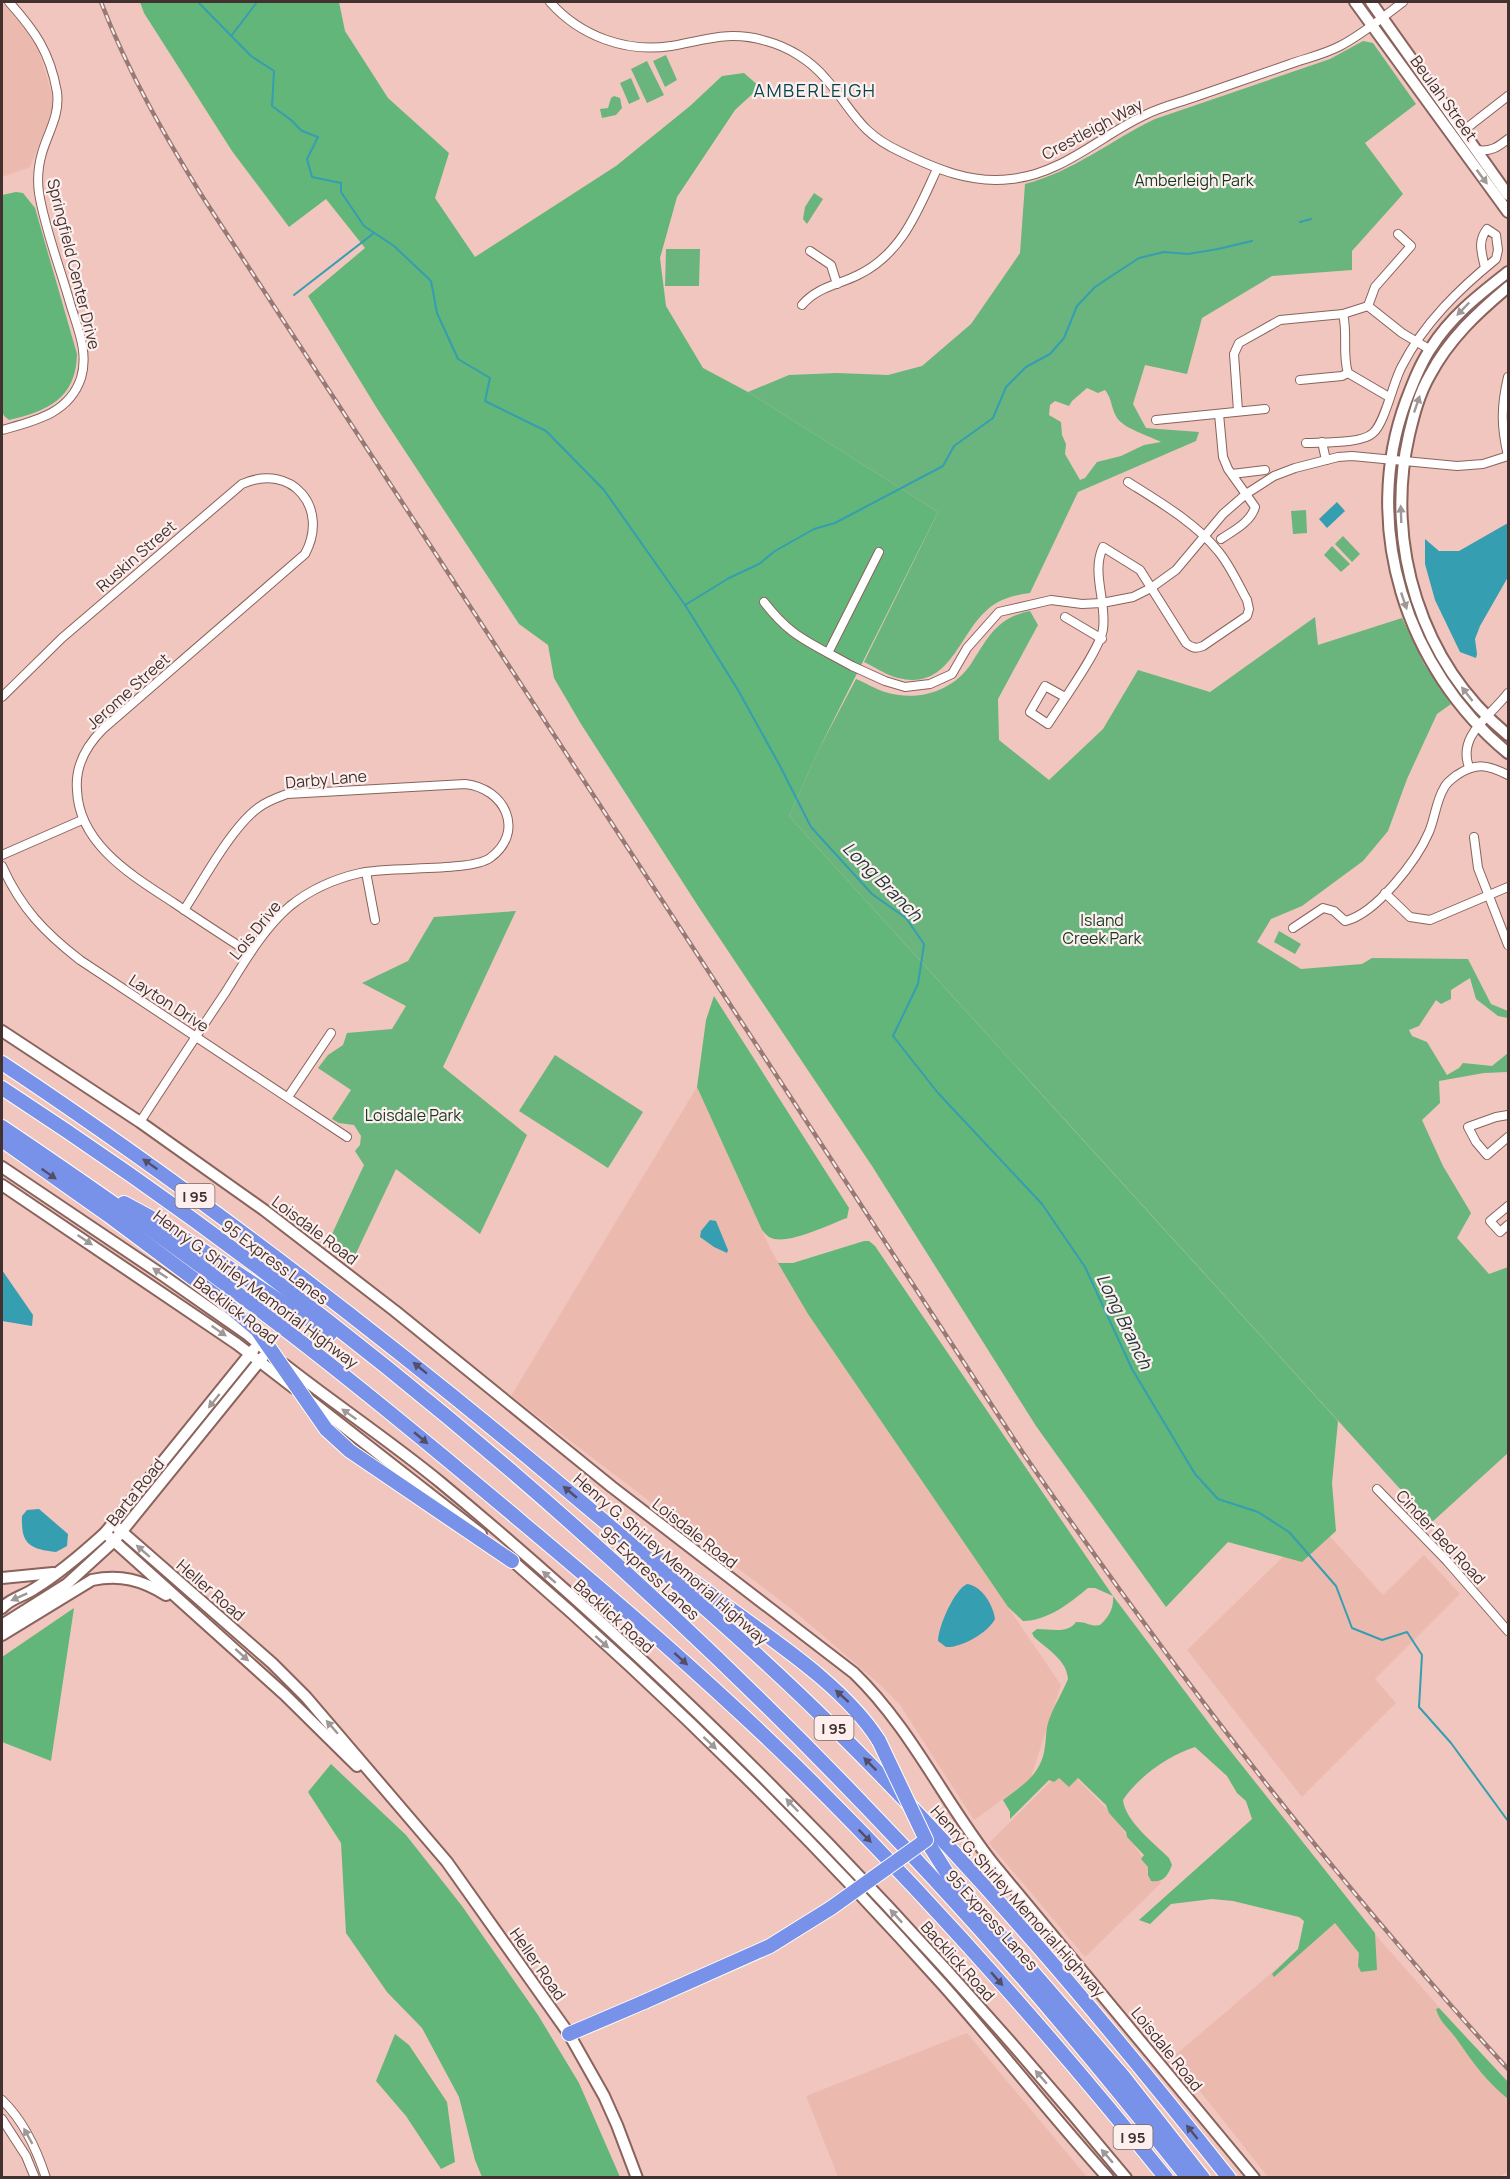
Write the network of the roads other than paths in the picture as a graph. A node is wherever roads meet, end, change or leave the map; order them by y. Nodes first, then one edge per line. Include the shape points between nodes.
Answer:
1 (9, 2) edge
2 (550, 2) edge
3 (1355, 2) edge
4 (1371, 2) edge
5 (1403, 2) edge
6 (1382, 18) junction
7 (1372, 25) junction
8 (1509, 96) edge
9 (1463, 131) junction
10 (1509, 139) edge
11 (1477, 150) junction
12 (937, 169) junction
13 (1509, 195) edge
14 (1509, 212) edge
15 (1398, 234) dead end
16 (810, 251) dead end
17 (1485, 268) dead end
18 (1509, 272) edge
19 (837, 284) junction
20 (1509, 287) edge
21 (802, 305) dead end
22 (1368, 306) junction
23 (1343, 314) junction
24 (1415, 341) junction
25 (1429, 350) junction
26 (1348, 373) junction
27 (1509, 377) edge
28 (1300, 380) dead end
29 (1389, 397) junction
30 (1265, 409) dead end
31 (1238, 411) junction
32 (1219, 414) junction
33 (1156, 420) dead end
34 (2, 430) edge
35 (1322, 442) junction
36 (1306, 443) dead end
37 (1508, 456) edge
38 (1326, 460) junction
39 (1390, 460) junction
40 (1403, 461) junction
41 (1265, 470) dead end
42 (1232, 474) junction
43 (1128, 482) dead end
44 (1246, 494) junction
45 (303, 495) joint
46 (1205, 537) junction
47 (1221, 539) dead end
48 (879, 552) dead end
49 (1151, 588) junction
50 (764, 602) dead end
51 (1102, 603) junction
52 (1065, 617) dead end
53 (1102, 639) junction
54 (828, 653) junction
55 (1509, 693) edge
56 (2, 697) edge
57 (1065, 697) junction
58 (1484, 721) junction
59 (1509, 735) edge
60 (1509, 753) edge
61 (1469, 767) junction
62 (1509, 775) edge
63 (82, 820) junction
64 (508, 820) joint
65 (1474, 837) dead end
66 (2, 855) edge
67 (2, 866) edge
68 (366, 872) junction
69 (1509, 887) edge
70 (1385, 893) junction
71 (1488, 896) junction
72 (184, 910) junction
73 (375, 920) dead end
74 (1293, 928) dead end
75 (1509, 945) edge
76 (250, 953) junction
77 (2, 1031) edge
78 (332, 1032) dead end
79 (196, 1037) junction
80 (2, 1063) edge
81 (2, 1088) edge
82 (288, 1097) junction
83 (1509, 1115) edge
84 (140, 1122) junction
85 (2, 1127) edge
86 (347, 1137) dead end
87 (1509, 1137) edge
88 (2, 1140) edge
89 (2, 1167) edge
90 (2, 1185) edge
91 (90, 1186) junction
92 (1509, 1206) edge
93 (1509, 1225) edge
94 (261, 1342) junction
95 (254, 1359) junction
96 (446, 1417) junction
97 (1377, 1489) dead end
98 (113, 1524) junction
99 (122, 1532) junction
100 (105, 1533) junction
101 (625, 1538) junction
102 (114, 1541) junction
103 (512, 1561) junction
104 (59, 1572) junction
105 (76, 1575) junction
106 (2, 1578) edge
107 (59, 1600) junction
108 (2, 1608) edge
109 (198, 1617) junction
110 (2, 1625) edge
111 (1509, 1631) edge
112 (2, 1635) edge
113 (382, 1788) junction
114 (926, 1840) junction
115 (569, 2034) junction
116 (2, 2100) edge
117 (2, 2119) edge
118 (35, 2178) edge
119 (46, 2178) edge
120 (637, 2178) edge
121 (1108, 2178) edge
122 (1126, 2178) edge
123 (1166, 2178) edge
124 (1188, 2178) edge
125 (1203, 2178) edge
126 (1228, 2178) edge
127 (1254, 2178) edge

1 - 34 street, Springfield Center Drive via 40,39 57,92 57,113 37,174 81,339 84,364 77,387 63,406 37,420
2 - 12 street, Crestleigh Way via 587,32 629,46 669,46 727,36 777,44 819,71 875,137
3 - 7 main road, Beulah Street
4 - 6 main road, Beulah Street
5 - 6 street, Crestleigh Way
6 - 7 street, Crestleigh Way
6 - 9 main road, Beulah Street
7 - 12 street, Crestleigh Way via 1331,50 1146,114 1038,174 986,180
7 -> 14 main road, Beulah Street
8 - 9 street
9 - 11 main road, Beulah Street
10 - 11 street via 1486,152
11 - 13 main road, Beulah Street
12 - 19 street via 913,222 891,251 869,269
15 - 22 street via 1411,246 1376,287
16 - 19 street via 831,265
17 - 24 street via 1445,305
18 -> 25 main road via 1470,302
19 - 21 street via 812,294
40 -> 20 main road via 1416,407 1437,363 1470,320
22 - 23 street
22 - 24 street
23 - 26 street
23 - 31 street via 1280,320 1239,343 1234,354
24 - 25 street
24 - 29 street
25 - 39 main road via 1413,381
26 - 28 street
26 - 29 street
27 - 37 street via 1502,411
29 - 35 street via 1373,434
30 - 31 street
31 - 32 street
32 - 33 street
32 - 42 street via 1222,457
35 - 36 street
35 - 38 street
37 - 40 street via 1457,466
38 - 39 street via 1352,456
38 - 44 street via 1274,476
39 - 40 street
39 -> 58 main road via 1388,531 1404,602 1435,669 1458,700
58 -> 40 main road via 1449,669 1417,602 1402,531
41 - 42 street
42 - 44 street
43 - 46 street
44 - 46 street
44 - 47 street via 1255,507 1253,513
45 - 56 street, Ruskin Street via 281,480 255,479 242,484 62,638
45 - 63 street, Jerome Street via 314,522 312,543 302,558 90,744 80,764 76,785
46 - 49 street via 1176,570
46 - 49 street via 1219,552 1247,600 1247,616 1197,648 1186,643
48 - 54 street
49 - 51 street via 1133,597
49 - 51 street via 1140,570 1103,547 1098,558
50 - 54 street via 795,635
51 - 53 street
51 - 54 street via 1051,600 999,612 967,648 952,674 930,684 905,687 885,681
52 - 53 street
53 - 57 street
55 - 58 street
57 - 57 street via 1046,686 1030,712 1048,724
58 - 59 main road
58 - 60 main road
58 - 61 street via 1466,745
61 - 62 street via 1492,767
61 - 70 street via 1444,787 1416,857
63 - 66 street
63 - 72 street, Jerome Street via 115,861
64 - 68 street, Lois Drive via 504,841 483,862
64 - 72 street, Darby Lane via 495,795 476,785 287,794 248,816
65 - 71 street via 1478,868
67 - 79 street, Layton Drive via 21,902 54,940
68 - 73 street
68 - 76 street, Lois Drive via 335,880 301,898 280,916
69 - 71 street
70 - 71 street via 1404,913 1419,920 1442,916
70 - 74 street via 1354,919 1345,921 1334,911 1323,908
71 - 75 street
72 - 76 street, Jerome Street
76 - 79 street, Lois Drive
77 - 84 main road, Loisdale Road
78 - 82 street
79 - 82 street, Layton Drive
79 - 84 street, Lois Drive
101 -> 80 highway, Henry G. Shirley Memorial Highway / I 95 via 302,1275
81 - 96 highway, 95 Express Lanes via 300,1300
82 - 86 street, Layton Drive
83 - 87 street via 1468,1126 1487,1155
84 - 127 main road, Loisdale Road via 333,1263 612,1487 854,1674 904,1732 984,1853
85 - 91 highway, Henry G. Shirley Memorial Highway / I 95
88 -> 94 highway via 218,1297
94 -> 89 main road, Backlick Road
90 -> 95 main road, Backlick Road
91 - 96 highway via 153,1218 316,1325
91 -> 123 highway, Henry G. Shirley Memorial Highway / I 95 via 228,1286 386,1409 595,1583 718,1693 794,1764 923,1896
92 - 93 street via 1490,1221 1500,1232
94 - 95 main road, Barta Road
94 - 103 highway, bridge via 326,1429 350,1451
122 -> 94 main road, Backlick Road via 957,1982 765,1777 637,1656 440,1483
95 -> 98 main road, Barta Road
95 - 99 main road, Barta Road
95 - 103 main road, Backlick Road via 453,1510
96 - 124 highway, 95 Express Lanes via 606,1555 784,1724 968,1916
97 - 111 street, Cinder Bed Road
98 - 99 main road, Heller Road
98 - 100 main road, Barta Road
99 - 102 main road, Barta Road
113 -> 99 main road, Heller Road via 306,1697 272,1663
100 - 102 main road, Heller Road
100 - 104 main road, Barta Road
114 -> 101 highway, bridge via 879,1741 856,1709 772,1639
126 -> 101 highway, Henry G. Shirley Memorial Highway / I 95 via 1065,1976 913,1808 781,1677
102 - 105 main road, Barta Road
102 - 109 main road, Heller Road
103 -> 121 main road, Backlick Road via 644,1680 788,1819 942,1984
104 - 106 main road
104 -> 108 main road, Barta Road via 32,1591 12,1598
105 - 107 main road
105 - 110 main road, Barta Road
107 - 109 main road via 92,1580 122,1577 154,1588
107 - 112 main road
109 -> 113 main road, Heller Road
113 - 115 main road, Heller Road via 453,1870
114 - 115 highway, bridge via 770,1946
114 - 125 highway via 946,1873 1101,2049
115 - 120 main road, Heller Road via 604,2096
119 -> 116 street via 21,2124
117 - 118 street

